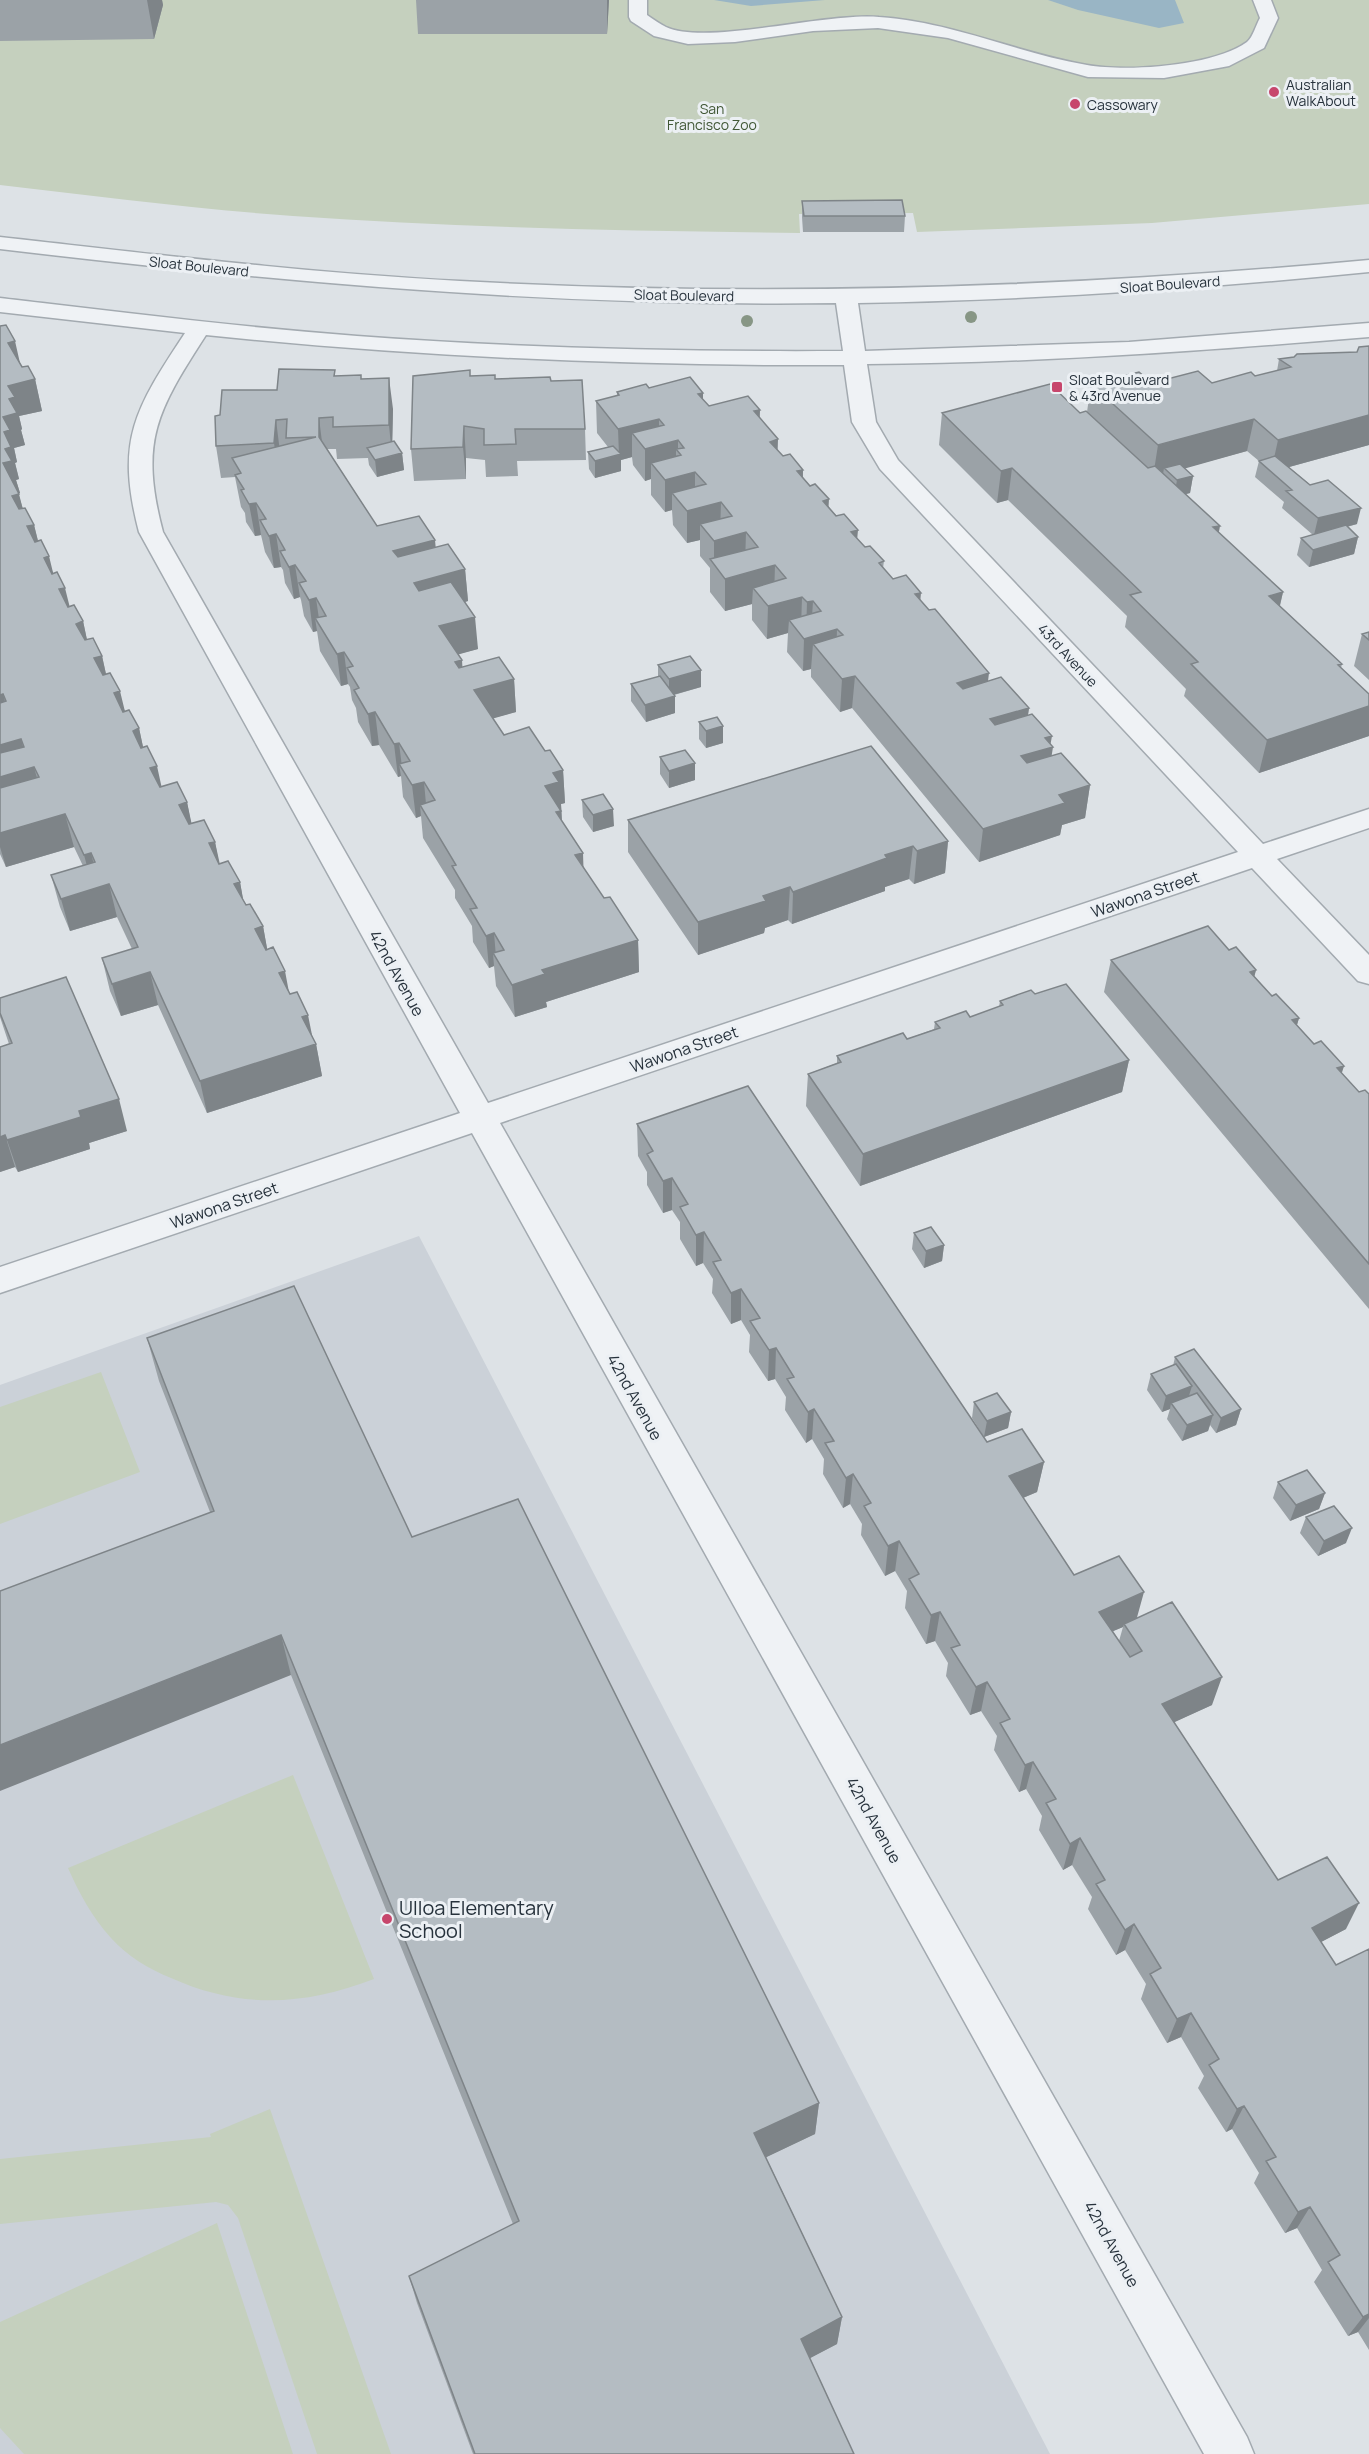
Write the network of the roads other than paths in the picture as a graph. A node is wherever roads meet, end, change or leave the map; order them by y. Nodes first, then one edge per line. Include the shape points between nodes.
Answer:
1 (638, 0) edge
2 (1262, 0) edge
3 (0, 243) edge
4 (1369, 267) edge
5 (846, 296) junction
6 (0, 305) edge
7 (199, 328) junction
8 (1369, 330) edge
9 (854, 358) junction
10 (1369, 818) edge
11 (1258, 856) junction
12 (1369, 974) edge
13 (479, 1118) junction
14 (0, 1280) edge
15 (1230, 2454) edge

1 - 2 street via 638,17 661,32 688,38 878,22 949,33 1088,71 1164,72 1222,62 1257,44 1269,18
3 - 5 street, Sloat Boulevard via 224,269 449,287 657,295
4 - 5 street, Sloat Boulevard via 1091,289
5 - 9 street, 43rd Avenue
6 - 7 street
7 - 9 street via 412,346 555,353
7 - 13 street, 42nd Avenue via 160,389 146,418 139,446 141,502 151,532
8 - 9 street via 1106,350
9 - 11 street, 43rd Avenue via 864,422 888,464
10 - 11 street, Wawona Street
11 - 12 street, 43rd Avenue
11 - 13 street, Wawona Street
13 - 14 street, Wawona Street
13 - 15 street, 42nd Avenue

